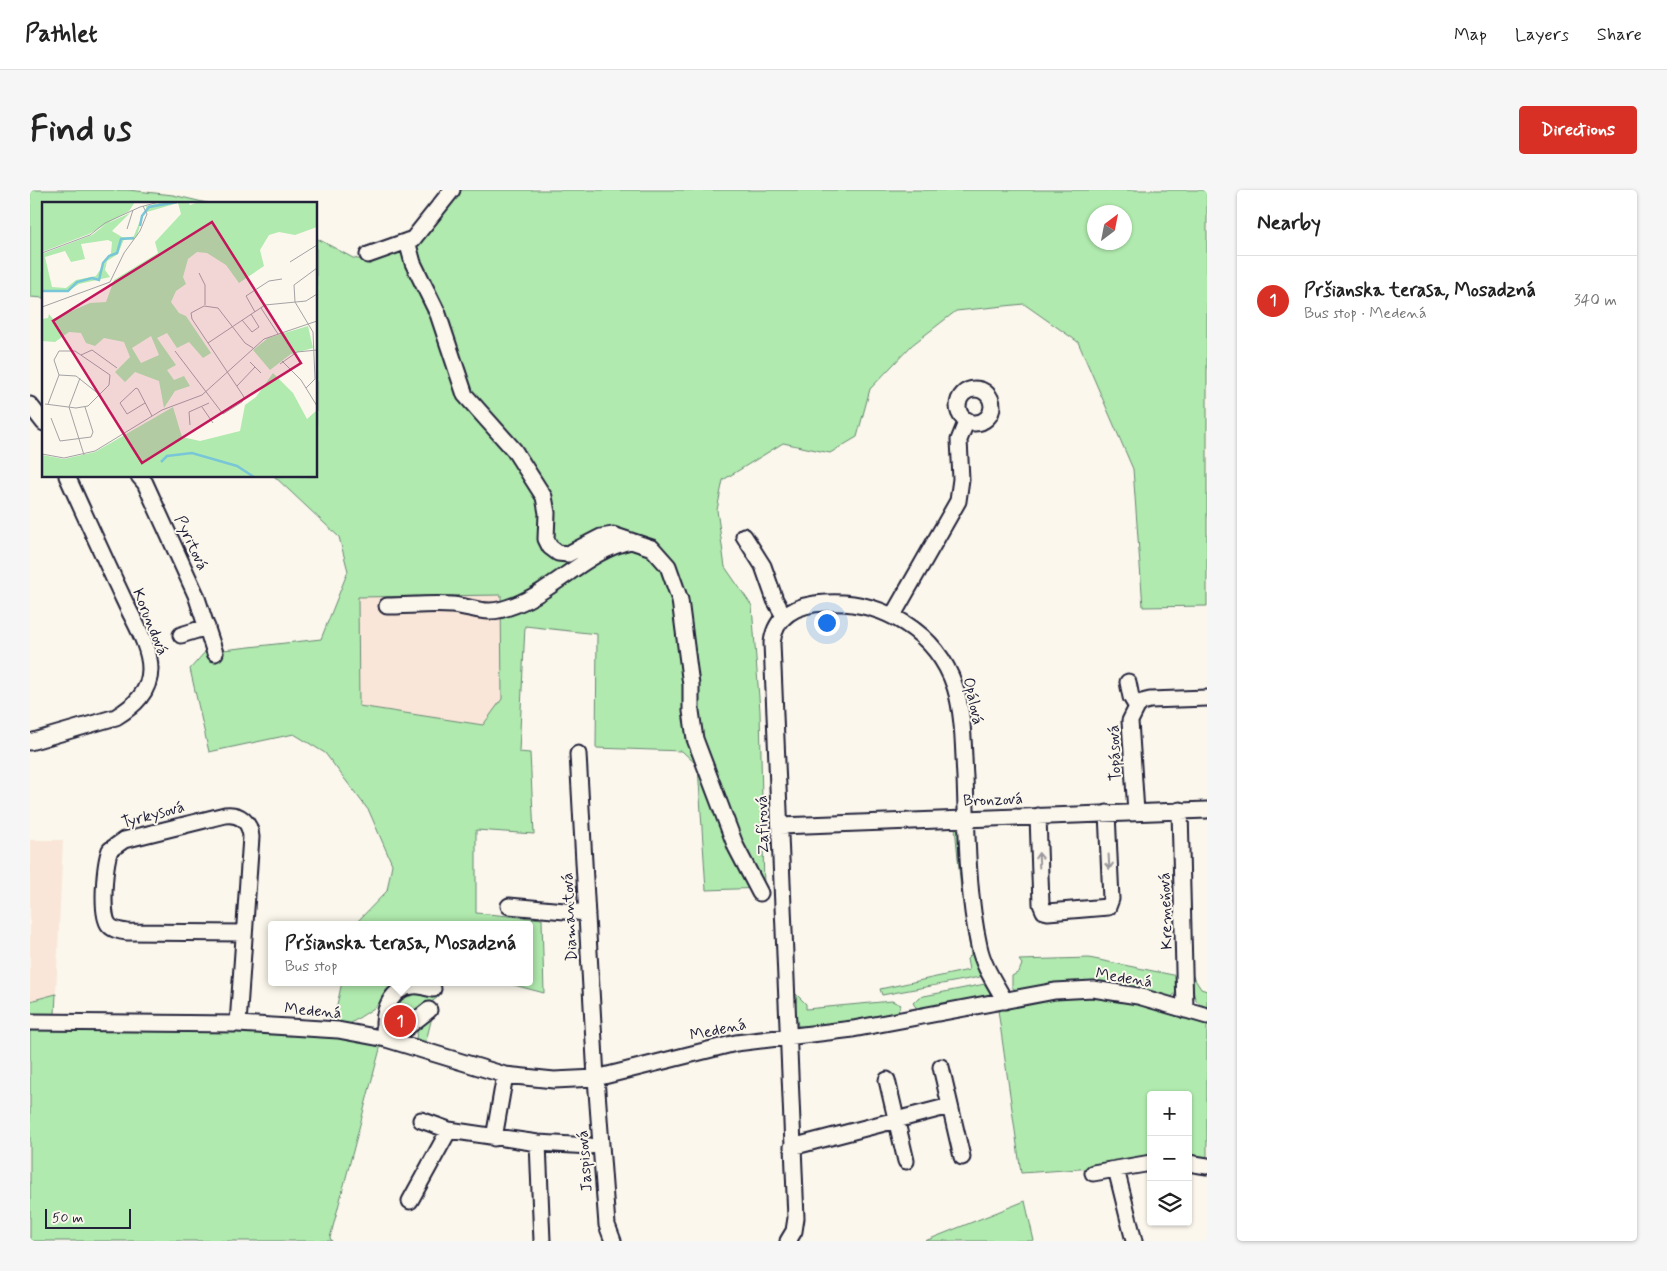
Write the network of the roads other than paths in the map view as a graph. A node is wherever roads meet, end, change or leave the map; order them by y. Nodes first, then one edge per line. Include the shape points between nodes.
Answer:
1 (452, 190) edge
2 (406, 241) junction
3 (368, 255) dead end
4 (30, 405) edge
5 (42, 420) edge
6 (966, 420) dead end
7 (69, 478) edge
8 (141, 478) edge
9 (744, 536) dead end
10 (631, 541) junction
11 (387, 606) dead end
12 (893, 615) junction
13 (784, 616) junction
14 (207, 627) junction
15 (181, 635) dead end
16 (215, 654) dead end
17 (1128, 682) dead end
18 (1207, 698) edge
19 (1137, 707) junction
20 (30, 740) edge
21 (578, 754) dead end
22 (1180, 810) junction
23 (1207, 810) edge
24 (1136, 812) junction
25 (1107, 814) junction
26 (1038, 816) junction
27 (966, 819) junction
28 (780, 826) junction
29 (760, 893) dead end
30 (509, 906) dead end
31 (587, 913) junction
32 (244, 933) junction
33 (432, 989) dead end
34 (1005, 1001) junction
35 (428, 1010) dead end
36 (1185, 1010) junction
37 (1207, 1016) edge
38 (30, 1022) edge
39 (238, 1024) junction
40 (788, 1036) junction
41 (386, 1039) junction
42 (941, 1067) dead end
43 (505, 1075) junction
44 (596, 1078) junction
45 (888, 1080) dead end
46 (950, 1106) junction
47 (896, 1119) junction
48 (421, 1120) dead end
49 (450, 1130) junction
50 (494, 1138) junction
51 (538, 1143) junction
52 (590, 1146) dead end
53 (792, 1147) junction
54 (962, 1157) dead end
55 (906, 1161) dead end
56 (1147, 1164) edge
57 (1192, 1164) edge
58 (1207, 1166) edge
59 (1116, 1169) junction
60 (1093, 1173) dead end
61 (410, 1201) dead end
62 (542, 1241) edge
63 (613, 1241) edge
64 (788, 1241) edge
65 (1134, 1241) edge

1 - 2 street via 413,238
2 - 3 street
2 - 10 street via 438,314 466,395 514,450 544,497 546,539 550,547 558,553 568,554 601,537 612,535
4 - 5 street
6 - 12 street via 959,440 961,479 958,501
7 - 20 street, Korundová via 142,640 150,670 144,692 129,710 116,717
8 - 14 street, Pyritová via 192,586
9 - 13 street via 760,560
10 - 11 street via 616,544 536,595 501,610 483,613 453,605
10 - 29 street via 652,548 675,580 691,685 690,711 695,739 736,846
12 - 13 street, Opálová via 870,607 834,602 800,607
12 - 27 street, Opálová via 934,649 955,686 961,712
13 - 28 street, Zafírová via 776,626 772,643
14 - 15 street
14 - 16 street, Pyritová
17 - 19 street via 1130,697
18 - 19 street, Topásová via 1150,700
19 - 24 street, Topásová via 1130,721
21 - 31 street, Diamantová
22 - 23 street, Bronzová
22 - 24 street, Bronzová
22 - 36 street, Kremeňová
24 - 25 street, Bronzová
25 - 26 street, Bronzová
25 -> 26 street via 1111,899 1108,907 1048,912 1041,904
26 - 27 street, Bronzová
27 - 28 street, Bronzová
27 - 34 street via 979,947
28 - 40 street, Zafírová
30 - 31 street
31 - 44 street, Diamantová
32 - 32 street, Tyrkysová via 251,837 248,824 238,816 225,815 124,840 110,850 104,915 114,930
32 - 39 street, Tyrkysová
33 - 41 street via 408,987 394,997 384,1014 382,1027
34 - 36 street, Medená via 1055,991 1093,989 1138,996
34 - 40 street, Medená via 853,1029
35 - 41 street via 401,1032
36 - 37 street, Medená
38 - 39 street, Medená
39 - 41 street, Medená via 338,1030
40 - 44 street, Medená via 736,1043
40 - 53 street
41 - 43 street, Medená
42 - 46 street
43 - 44 street, Medená via 554,1080
43 - 50 street
44 - 63 street, Jaspisová via 607,1225
45 - 47 street
46 - 47 street
46 - 54 street
47 - 53 street
47 - 55 street
48 - 49 street
49 - 50 street
49 - 61 street
50 - 51 street
51 - 52 street
51 - 62 street
53 - 64 street via 796,1218
56 - 59 street
57 - 58 street
59 - 60 street
59 - 65 street

